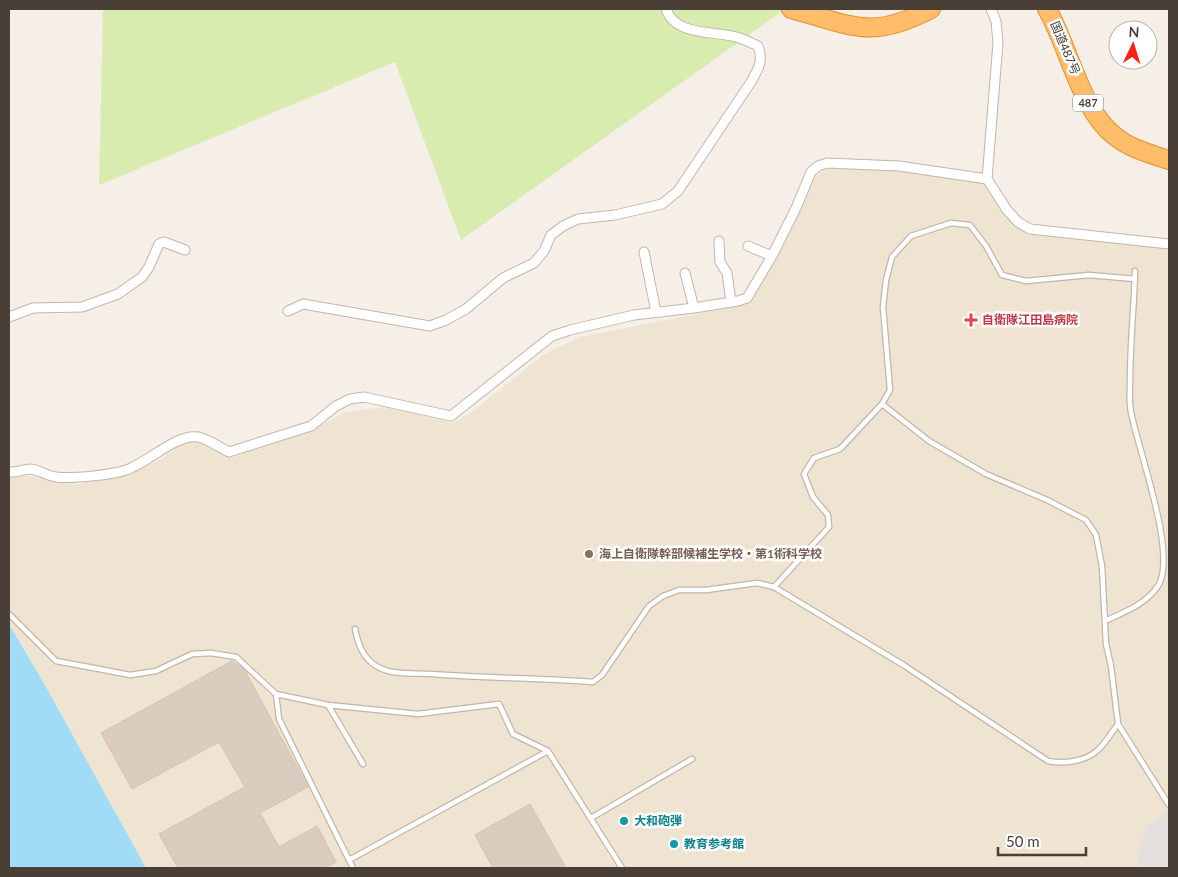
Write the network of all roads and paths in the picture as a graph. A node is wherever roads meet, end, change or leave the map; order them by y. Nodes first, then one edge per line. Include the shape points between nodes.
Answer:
1 (666, 9) edge
2 (932, 9) edge
3 (991, 9) edge
4 (1047, 9) edge
5 (800, 10) edge
6 (1169, 160) edge
7 (987, 179) junction
8 (718, 241) dead end
9 (1169, 244) edge
10 (748, 246) dead end
11 (185, 250) dead end
12 (644, 252) dead end
13 (772, 256) junction
14 (1135, 271) dead end
15 (685, 273) dead end
16 (1135, 279) junction
17 (731, 302) junction
18 (694, 308) junction
19 (288, 311) dead end
20 (656, 312) junction
21 (9, 317) edge
22 (882, 404) junction
23 (9, 472) edge
24 (774, 587) junction
25 (9, 614) edge
26 (1105, 621) junction
27 (355, 629) dead end
28 (276, 694) junction
29 (328, 705) junction
30 (1118, 724) junction
31 (548, 751) junction
32 (692, 759) dead end
33 (362, 764) dead end
34 (1169, 805) edge
35 (591, 818) junction
36 (348, 860) junction
37 (352, 868) edge
38 (622, 868) edge

1 - 19 street via 676,23 689,30 748,41 758,46 762,54 751,82 678,191 662,204 578,220 563,226 551,235 534,263 503,278 466,309 430,326 303,304
2 - 5 highway via 897,24 867,28 845,25
3 - 7 street via 998,43
4 - 6 highway, 国道487号 / 487 via 1098,120 1115,137
7 - 9 street via 1007,210 1030,229
7 - 13 street via 899,166 827,163 818,166 811,172
8 - 17 street
10 - 13 street
11 - 21 street via 164,242 159,244 142,278 118,294 82,307 33,308
12 - 20 street
13 - 17 street via 747,298
14 - 16 lane
15 - 18 street
16 - 22 lane via 1089,275 1026,280 1002,276 970,225 951,223 911,236 892,257 886,280 883,307 890,390
16 - 26 lane via 1130,355 1131,411 1159,517 1164,564 1159,584 1147,599
17 - 18 street
18 - 20 street
20 - 23 street via 552,336 452,416 364,397 336,406 311,426 229,452 191,436 126,470 58,478 36,470
22 - 24 lane via 840,449 814,458 804,474 813,497 828,515 829,527
22 - 26 lane via 929,441 986,474 1086,520 1096,535 1102,566
24 - 27 lane via 757,584 679,590 664,596 649,606 602,675 592,682 397,672 378,667 365,656 357,642
24 - 30 lane via 905,666 1048,761 1077,761 1098,750
25 - 28 lane via 56,661 130,674 156,672 192,654 211,653 236,657
26 - 30 lane
28 - 29 lane
28 - 36 lane via 279,719
29 - 31 lane via 418,714 499,704 513,734
29 - 33 lane
30 - 34 lane
31 - 35 lane
31 - 36 lane
32 - 35 lane
35 - 38 lane
36 - 37 lane

